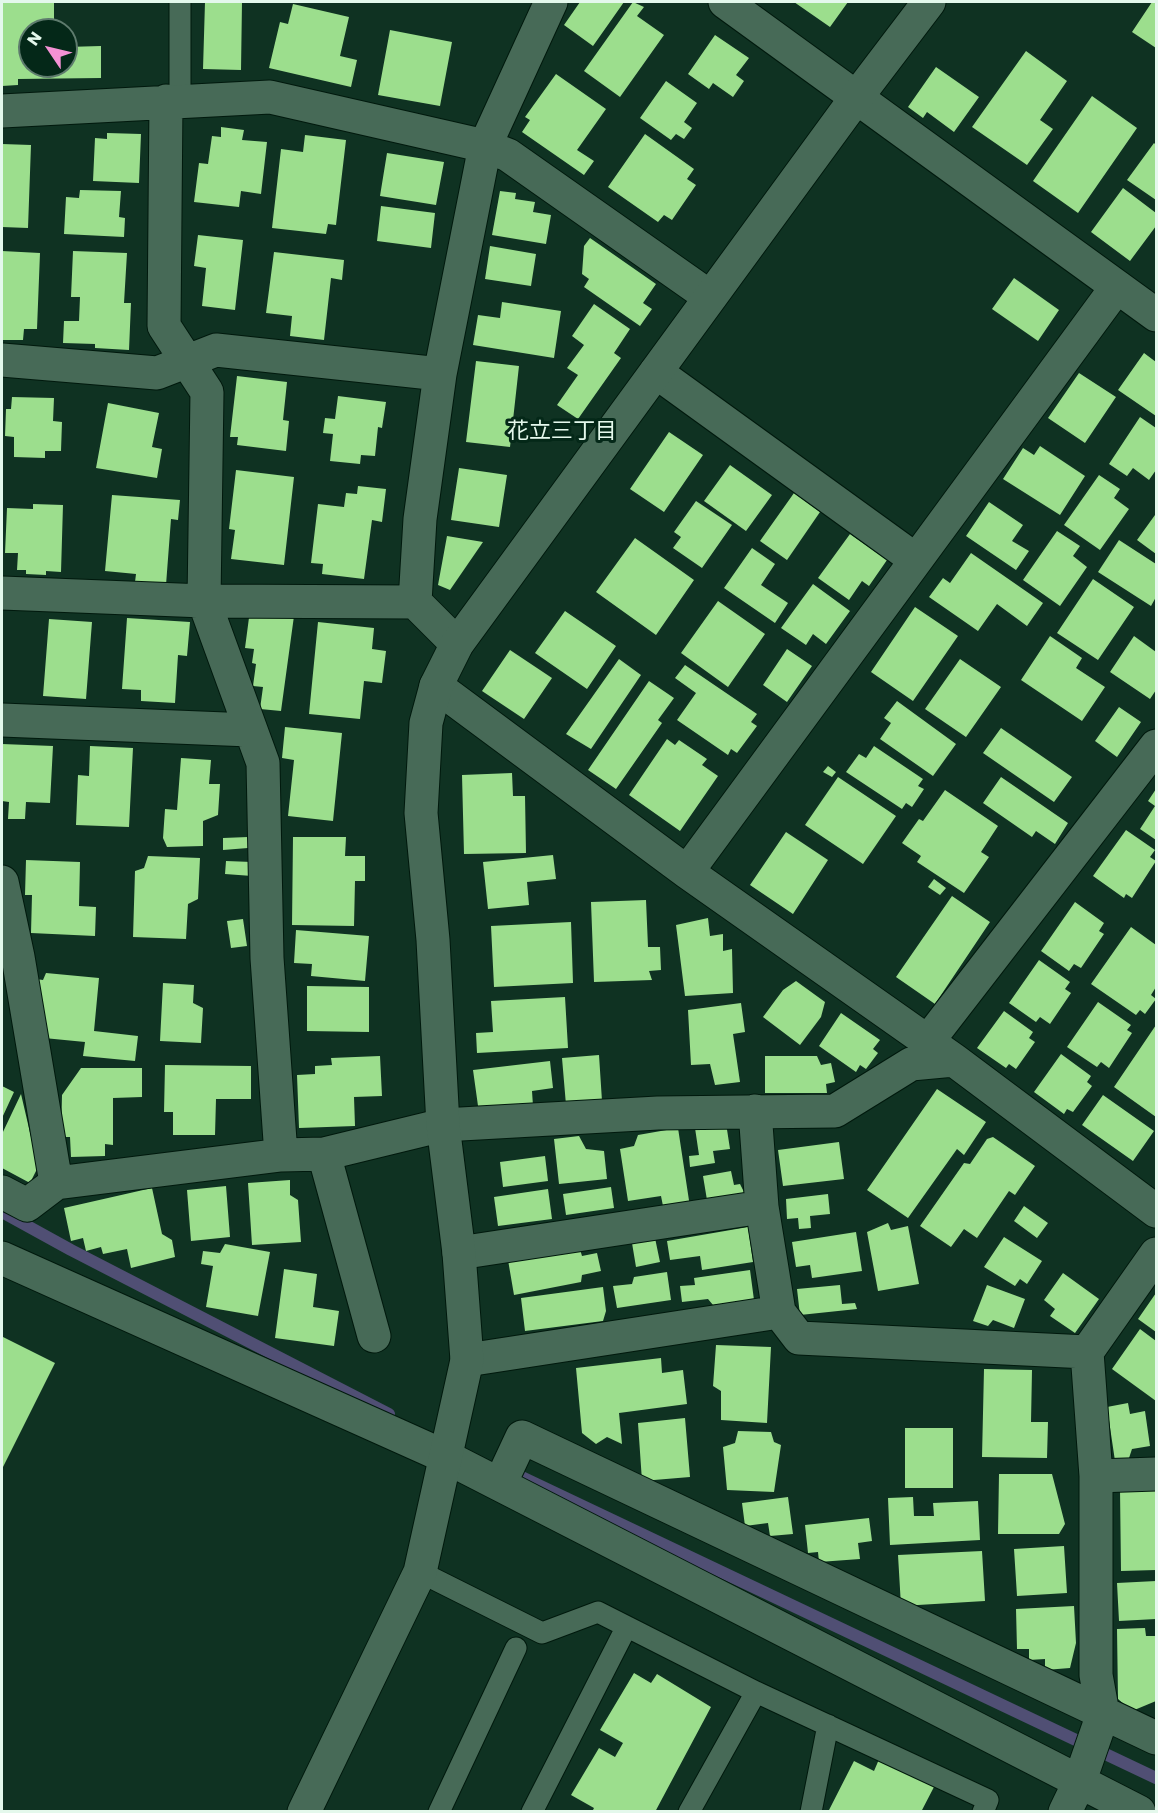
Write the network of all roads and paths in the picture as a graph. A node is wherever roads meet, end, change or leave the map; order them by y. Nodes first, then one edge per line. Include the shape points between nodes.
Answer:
1 (180, 2) edge
2 (550, 2) edge
3 (725, 2) edge
4 (929, 2) edge
5 (856, 98) junction
6 (173, 101) junction
7 (2, 111) edge
8 (485, 146) junction
9 (1116, 288) junction
10 (710, 297) junction
11 (1156, 315) edge
12 (2, 360) edge
13 (186, 360) junction
14 (656, 372) junction
15 (440, 374) junction
16 (916, 560) junction
17 (2, 593) edge
18 (204, 601) junction
19 (415, 602) junction
20 (457, 644) junction
21 (436, 686) junction
22 (2, 720) edge
23 (250, 730) junction
24 (1156, 746) edge
25 (687, 872) junction
26 (2, 882) edge
27 (928, 1041) junction
28 (954, 1060) junction
29 (755, 1111) junction
30 (443, 1125) junction
31 (324, 1154) junction
32 (281, 1155) junction
33 (56, 1183) junction
34 (2, 1192) edge
35 (762, 1207) junction
36 (1156, 1211) edge
37 (459, 1253) junction
38 (1156, 1254) edge
39 (2, 1258) edge
40 (779, 1312) junction
41 (374, 1336) dead end
42 (1087, 1352) junction
43 (467, 1360) junction
44 (446, 1457) junction
45 (1156, 1474) edge
46 (1096, 1476) junction
47 (500, 1484) junction
48 (420, 1572) junction
49 (626, 1628) junction
50 (516, 1648) dead end
51 (756, 1692) junction
52 (1103, 1714) junction
53 (828, 1725) junction
54 (1156, 1738) edge
55 (1079, 1783) junction
56 (304, 1812) edge
57 (439, 1812) edge
58 (532, 1812) edge
59 (689, 1812) edge
60 (811, 1812) edge
61 (983, 1812) edge
62 (1065, 1812) edge
63 (1139, 1812) edge

1 - 6 lane
2 - 8 street
3 - 5 street
4 - 5 street
5 - 9 street
5 - 10 street
6 - 7 street
6 - 8 street via 270,97
6 - 13 street via 164,326
8 - 10 street via 508,155
8 - 15 street
9 - 11 street
9 - 16 street
10 - 14 street
12 - 13 street via 157,373
13 - 15 street via 216,350
13 - 18 street via 207,392
14 - 16 street
14 - 20 street
15 - 19 street via 420,519
16 - 25 street
17 - 18 street
18 - 19 street
18 - 23 street
19 - 20 street
20 - 21 street
21 - 25 street
21 - 30 street via 426,723 421,813 433,940
22 - 23 street
23 - 32 street via 263,763 267,958
24 - 27 street
25 - 27 street
26 - 33 street
27 - 28 street
28 - 29 street via 910,1064 835,1111
28 - 36 street
29 - 30 street
29 - 35 street
30 - 31 street
30 - 37 street
31 - 32 street
31 - 41 street
32 - 33 street
33 - 34 street via 27,1205
35 - 37 street
35 - 40 street
37 - 43 street
38 - 42 street
39 - 44 street
40 - 42 street via 799,1338
40 - 43 street
42 - 46 street
43 - 44 street
44 - 47 street
44 - 48 street
45 - 46 street
46 - 52 street via 1096,1675
47 - 52 street via 522,1437
47 - 55 street
48 - 49 lane via 542,1633 598,1612
48 - 56 street
49 - 51 lane
49 - 58 lane
50 - 57 lane
51 - 53 lane
51 - 59 lane
52 - 54 street
52 - 55 street
53 - 60 lane
53 - 61 lane via 988,1800
55 - 62 street
55 - 63 street

